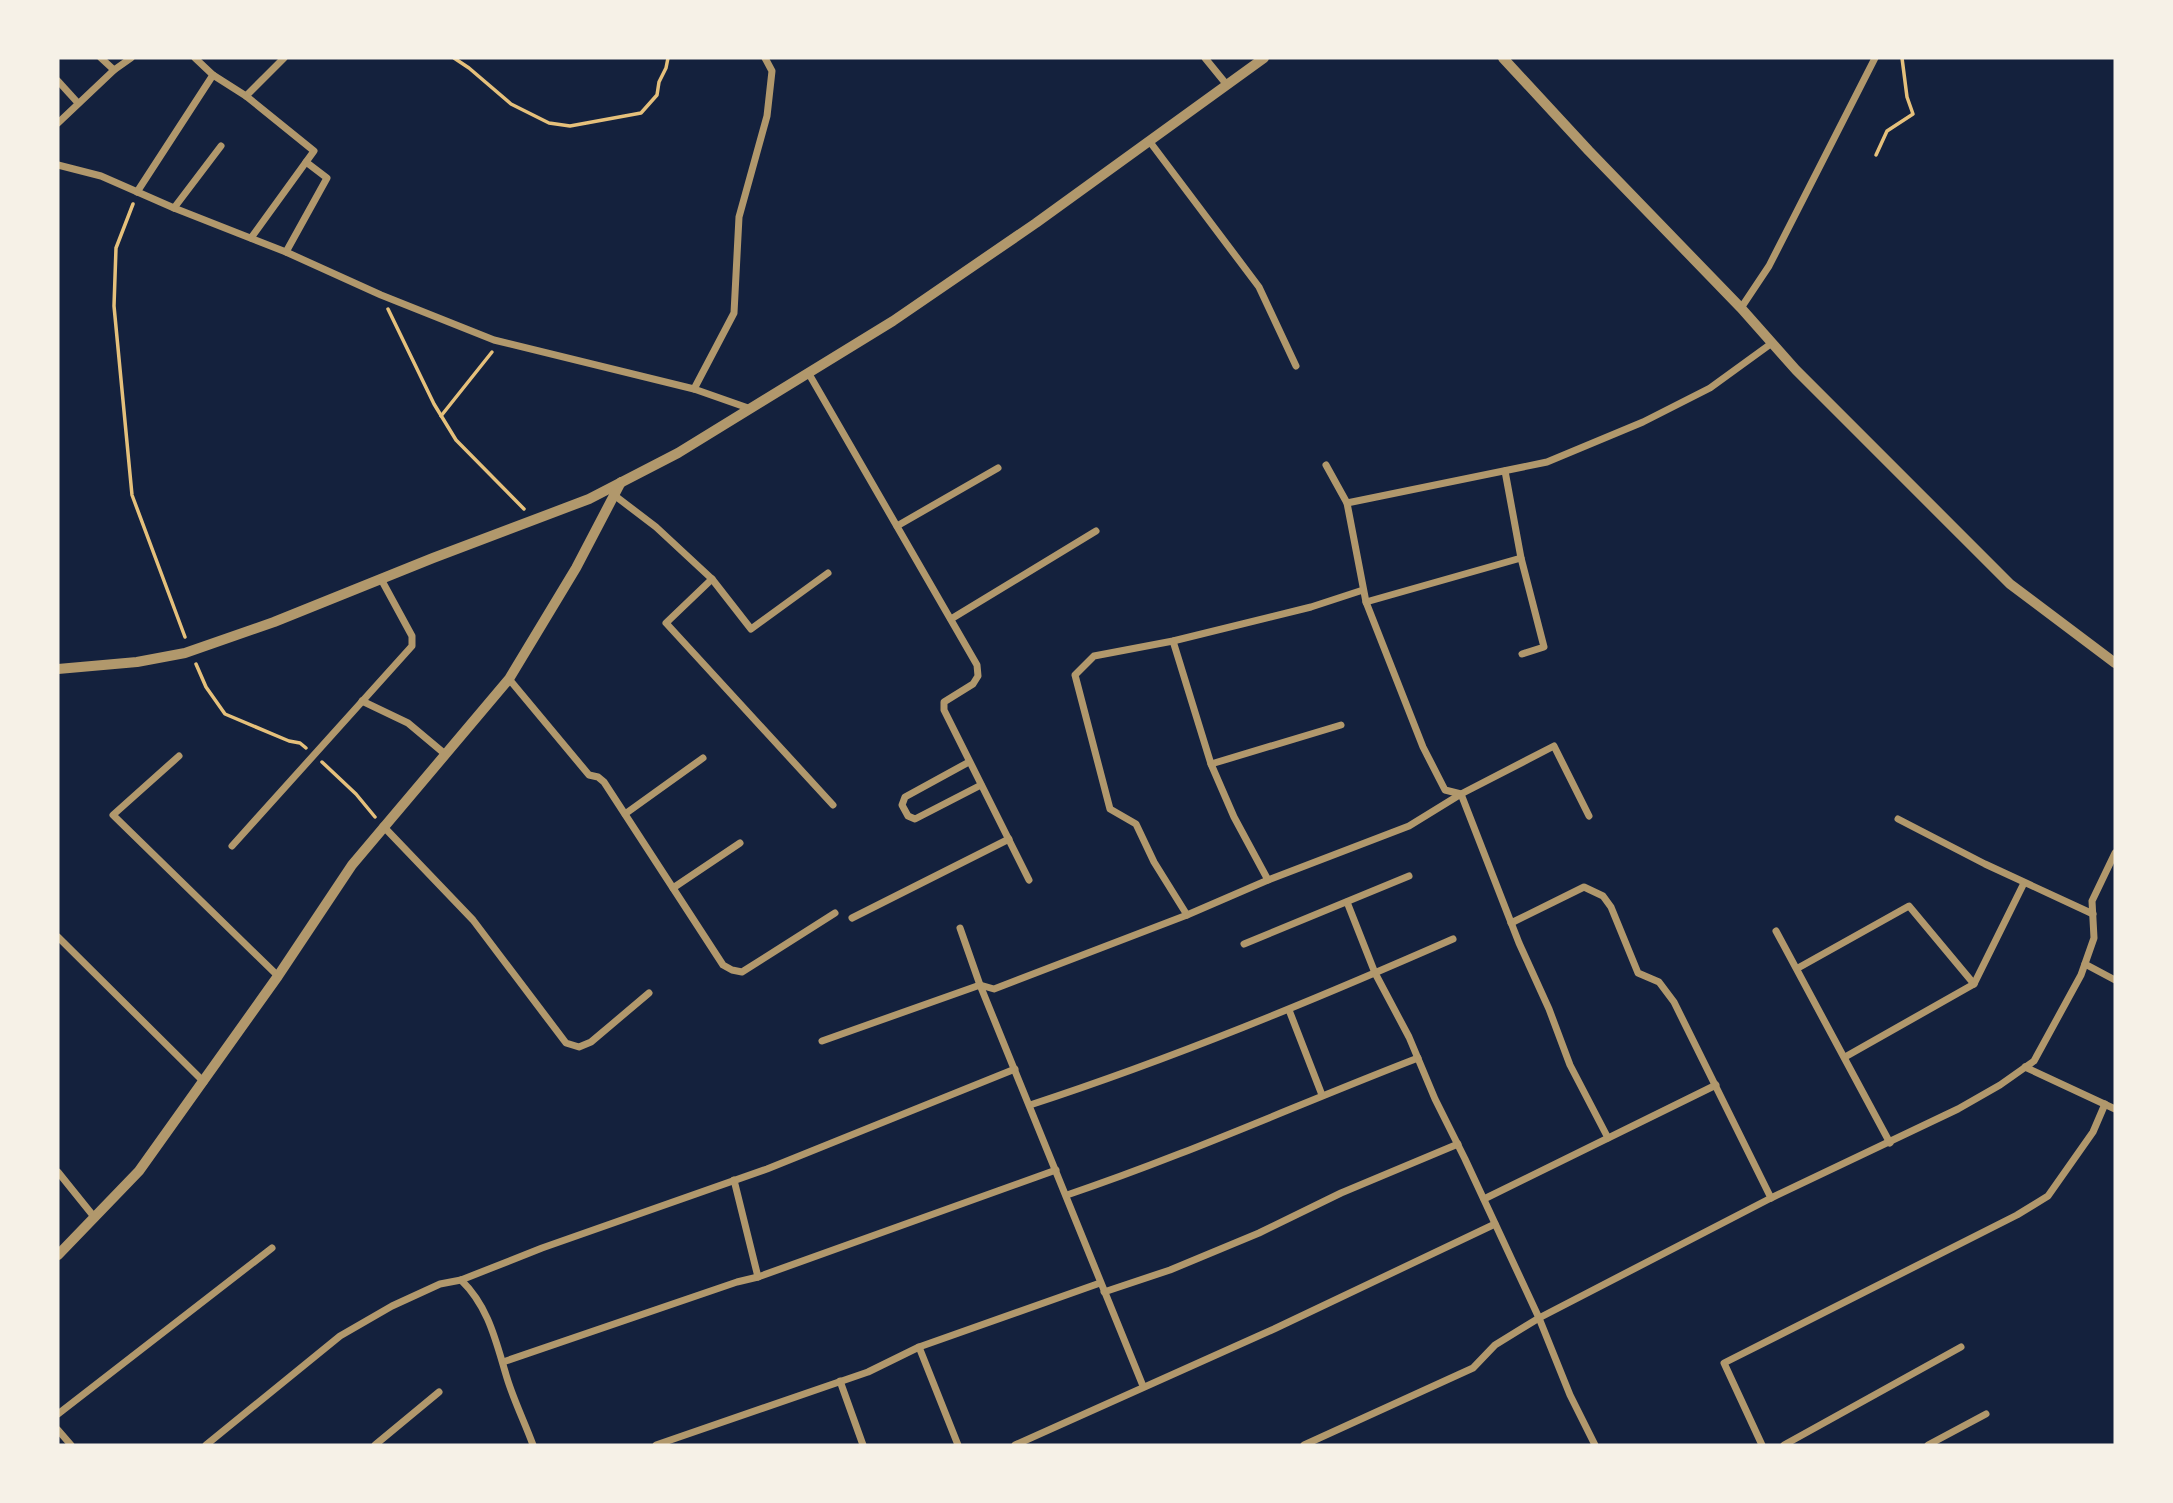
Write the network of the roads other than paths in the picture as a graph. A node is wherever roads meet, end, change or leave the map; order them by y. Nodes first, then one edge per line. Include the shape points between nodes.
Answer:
1 (101, 58) edge
2 (131, 58) edge
3 (195, 58) edge
4 (284, 58) edge
5 (765, 58) edge
6 (1205, 58) edge
7 (1264, 58) edge
8 (1503, 58) edge
9 (1875, 58) edge
10 (114, 71) junction
11 (213, 75) junction
12 (58, 81) edge
13 (1227, 85) junction
14 (246, 96) junction
15 (78, 103) junction
16 (58, 123) edge
17 (1150, 142) junction
18 (221, 146) dead end
19 (306, 162) junction
20 (58, 166) edge
21 (137, 192) junction
22 (174, 208) junction
23 (251, 238) junction
24 (286, 252) junction
25 (1741, 308) junction
26 (1772, 343) junction
27 (1296, 366) dead end
28 (809, 374) junction
29 (694, 389) junction
30 (751, 409) junction
31 (1326, 465) dead end
32 (998, 468) dead end
33 (1505, 471) junction
34 (621, 482) junction
35 (614, 495) junction
36 (1347, 503) junction
37 (897, 526) junction
38 (1096, 531) dead end
39 (1521, 558) junction
40 (828, 573) dead end
41 (381, 579) junction
42 (712, 579) junction
43 (1363, 590) junction
44 (1366, 602) junction
45 (951, 619) junction
46 (1173, 641) junction
47 (1522, 654) dead end
48 (2115, 663) edge
49 (58, 669) edge
50 (509, 679) junction
51 (362, 701) junction
52 (1341, 725) dead end
53 (444, 754) junction
54 (178, 756) dead end
55 (703, 758) dead end
56 (969, 762) junction
57 (1211, 764) junction
58 (981, 785) junction
59 (1461, 794) junction
60 (833, 804) dead end
61 (625, 814) junction
62 (1589, 817) dead end
63 (1898, 819) dead end
64 (383, 826) junction
65 (1009, 839) junction
66 (740, 843) dead end
67 (232, 846) dead end
68 (2115, 853) edge
69 (1409, 876) dead end
70 (1030, 880) dead end
71 (1268, 880) junction
72 (2024, 883) junction
73 (673, 888) junction
74 (1347, 902) junction
75 (835, 913) dead end
76 (2093, 914) junction
77 (1187, 915) junction
78 (852, 918) dead end
79 (1511, 923) junction
80 (960, 928) dead end
81 (1776, 931) dead end
82 (58, 937) edge
83 (1453, 939) dead end
84 (64, 944) junction
85 (1244, 944) dead end
86 (58, 951) edge
87 (2085, 964) junction
88 (1798, 968) junction
89 (1376, 972) junction
90 (278, 976) junction
91 (2115, 980) edge
92 (1974, 984) junction
93 (980, 985) junction
94 (649, 993) dead end
95 (1289, 1010) junction
96 (822, 1041) dead end
97 (1846, 1057) junction
98 (1418, 1058) junction
99 (2025, 1068) junction
100 (1015, 1069) junction
101 (204, 1082) junction
102 (1716, 1085) junction
103 (1322, 1095) junction
104 (2105, 1104) junction
105 (1030, 1105) junction
106 (2115, 1109) edge
107 (1608, 1138) junction
108 (1889, 1143) junction
109 (1458, 1144) junction
110 (1056, 1170) junction
111 (58, 1172) edge
112 (734, 1180) junction
113 (1067, 1195) junction
114 (1771, 1198) junction
115 (1484, 1199) junction
116 (95, 1217) junction
117 (1495, 1224) junction
118 (272, 1248) dead end
119 (58, 1255) edge
120 (758, 1278) junction
121 (461, 1280) junction
122 (1100, 1283) junction
123 (1104, 1292) junction
124 (1539, 1318) junction
125 (919, 1347) junction
126 (1961, 1347) dead end
127 (503, 1362) junction
128 (840, 1381) junction
129 (1143, 1386) junction
130 (439, 1392) dead end
131 (58, 1414) edge
132 (1986, 1414) dead end
133 (58, 1430) edge
134 (1803, 1442) edge
135 (71, 1445) edge
136 (206, 1445) edge
137 (375, 1445) edge
138 (533, 1445) edge
139 (656, 1445) edge
140 (863, 1445) edge
141 (958, 1445) edge
142 (1015, 1445) edge
143 (1304, 1445) edge
144 (1595, 1445) edge
145 (1762, 1445) edge
146 (1784, 1445) edge
147 (1928, 1445) edge

1 - 10 street
2 - 10 street
3 - 11 street
4 - 14 street
5 - 29 street via 772,71 767,116 739,217 734,313
6 - 13 street
7 - 13 street
8 - 25 street
9 - 25 street via 1775,256
10 - 15 street
11 - 14 street
11 - 21 street
12 - 15 street
13 - 17 street
14 - 19 street via 314,151
15 - 16 street
17 - 27 street via 1259,287
17 - 28 street
18 - 22 street
19 - 23 street
19 - 24 street via 327,178
20 - 21 street via 101,176
21 - 22 street
22 - 23 street
23 - 24 street
24 - 29 street via 500,342
25 - 26 street
26 - 33 street via 1710,388 1643,422 1547,462
26 - 48 street via 2010,584
28 - 30 street
28 - 37 street
29 - 30 street
30 - 34 street
31 - 36 street
32 - 37 street
33 - 36 street
33 - 39 street
34 - 35 street
34 - 41 street via 589,499
35 - 42 street
35 - 50 street
36 - 43 street
37 - 45 street
38 - 45 street
39 - 44 street
39 - 47 street via 1545,647
40 - 42 street via 751,629
41 - 49 street via 190,651 137,662
41 - 51 street via 412,636 412,646
42 - 60 street via 666,623
43 - 44 street
43 - 46 street
44 - 59 street via 1423,747 1445,790
45 - 56 street via 973,657 978,676 944,702
46 - 57 street
46 - 77 street via 1094,656 1075,675 1110,809 1136,824
50 - 53 street
50 - 61 street via 589,775 604,782
51 - 53 street via 408,723
51 - 67 street
52 - 57 street
53 - 64 street
54 - 90 street via 113,815
55 - 61 street
56 - 58 street
56 - 58 street via 905,797 902,805 915,819
57 - 71 street
58 - 65 street
59 - 62 street via 1554,746
59 - 71 street via 1409,826
59 - 79 street
61 - 73 street
63 - 72 street
64 - 90 street via 352,864
64 - 94 street via 473,920 566,1043 579,1047 591,1042
65 - 70 street
65 - 78 street
66 - 73 street
68 - 76 street via 2092,901
69 - 74 street
71 - 77 street
72 - 76 street
72 - 92 street
73 - 75 street via 723,965 741,972
74 - 85 street
74 - 89 street
76 - 87 street via 2094,938
77 - 93 street via 994,989
79 - 102 street via 1584,887 1603,896 1638,974 1659,982 1674,1002
79 - 107 street via 1570,1066
80 - 93 street
81 - 88 street
82 - 84 street
83 - 89 street
84 - 86 street
84 - 101 street
87 - 91 street
87 - 99 street via 2034,1061
88 - 92 street via 1909,906
88 - 97 street
89 - 95 street
89 - 98 street
90 - 101 street
92 - 97 street
93 - 96 street
93 - 100 street
95 - 103 street
95 - 105 street
97 - 108 street
98 - 103 street
98 - 109 street
99 - 104 street
99 - 108 street via 1958,1109
100 - 105 street
100 - 112 street
101 - 116 street via 139,1171
102 - 107 street
102 - 114 street
103 - 113 street via 1153,1166
104 - 106 street
104 - 145 street via 2093,1132 2048,1196 1724,1363
105 - 110 street
107 - 115 street
108 - 114 street
109 - 115 street
109 - 123 street via 1259,1233
110 - 113 street
110 - 120 street
111 - 116 street
112 - 120 street
112 - 121 street
113 - 122 street
114 - 124 street
115 - 117 street
116 - 119 street
117 - 124 street
117 - 129 street
118 - 131 street
120 - 127 street
121 - 127 street via 476,1295
121 - 136 street via 440,1284 392,1306 340,1336
122 - 123 street
122 - 125 street
123 - 129 street
124 - 143 street via 1495,1345 1473,1368
124 - 144 street
125 - 128 street
125 - 141 street
126 - 134 street
127 - 138 street
128 - 139 street
128 - 140 street
129 - 142 street
130 - 137 street
132 - 147 street
133 - 135 street
134 - 146 street

